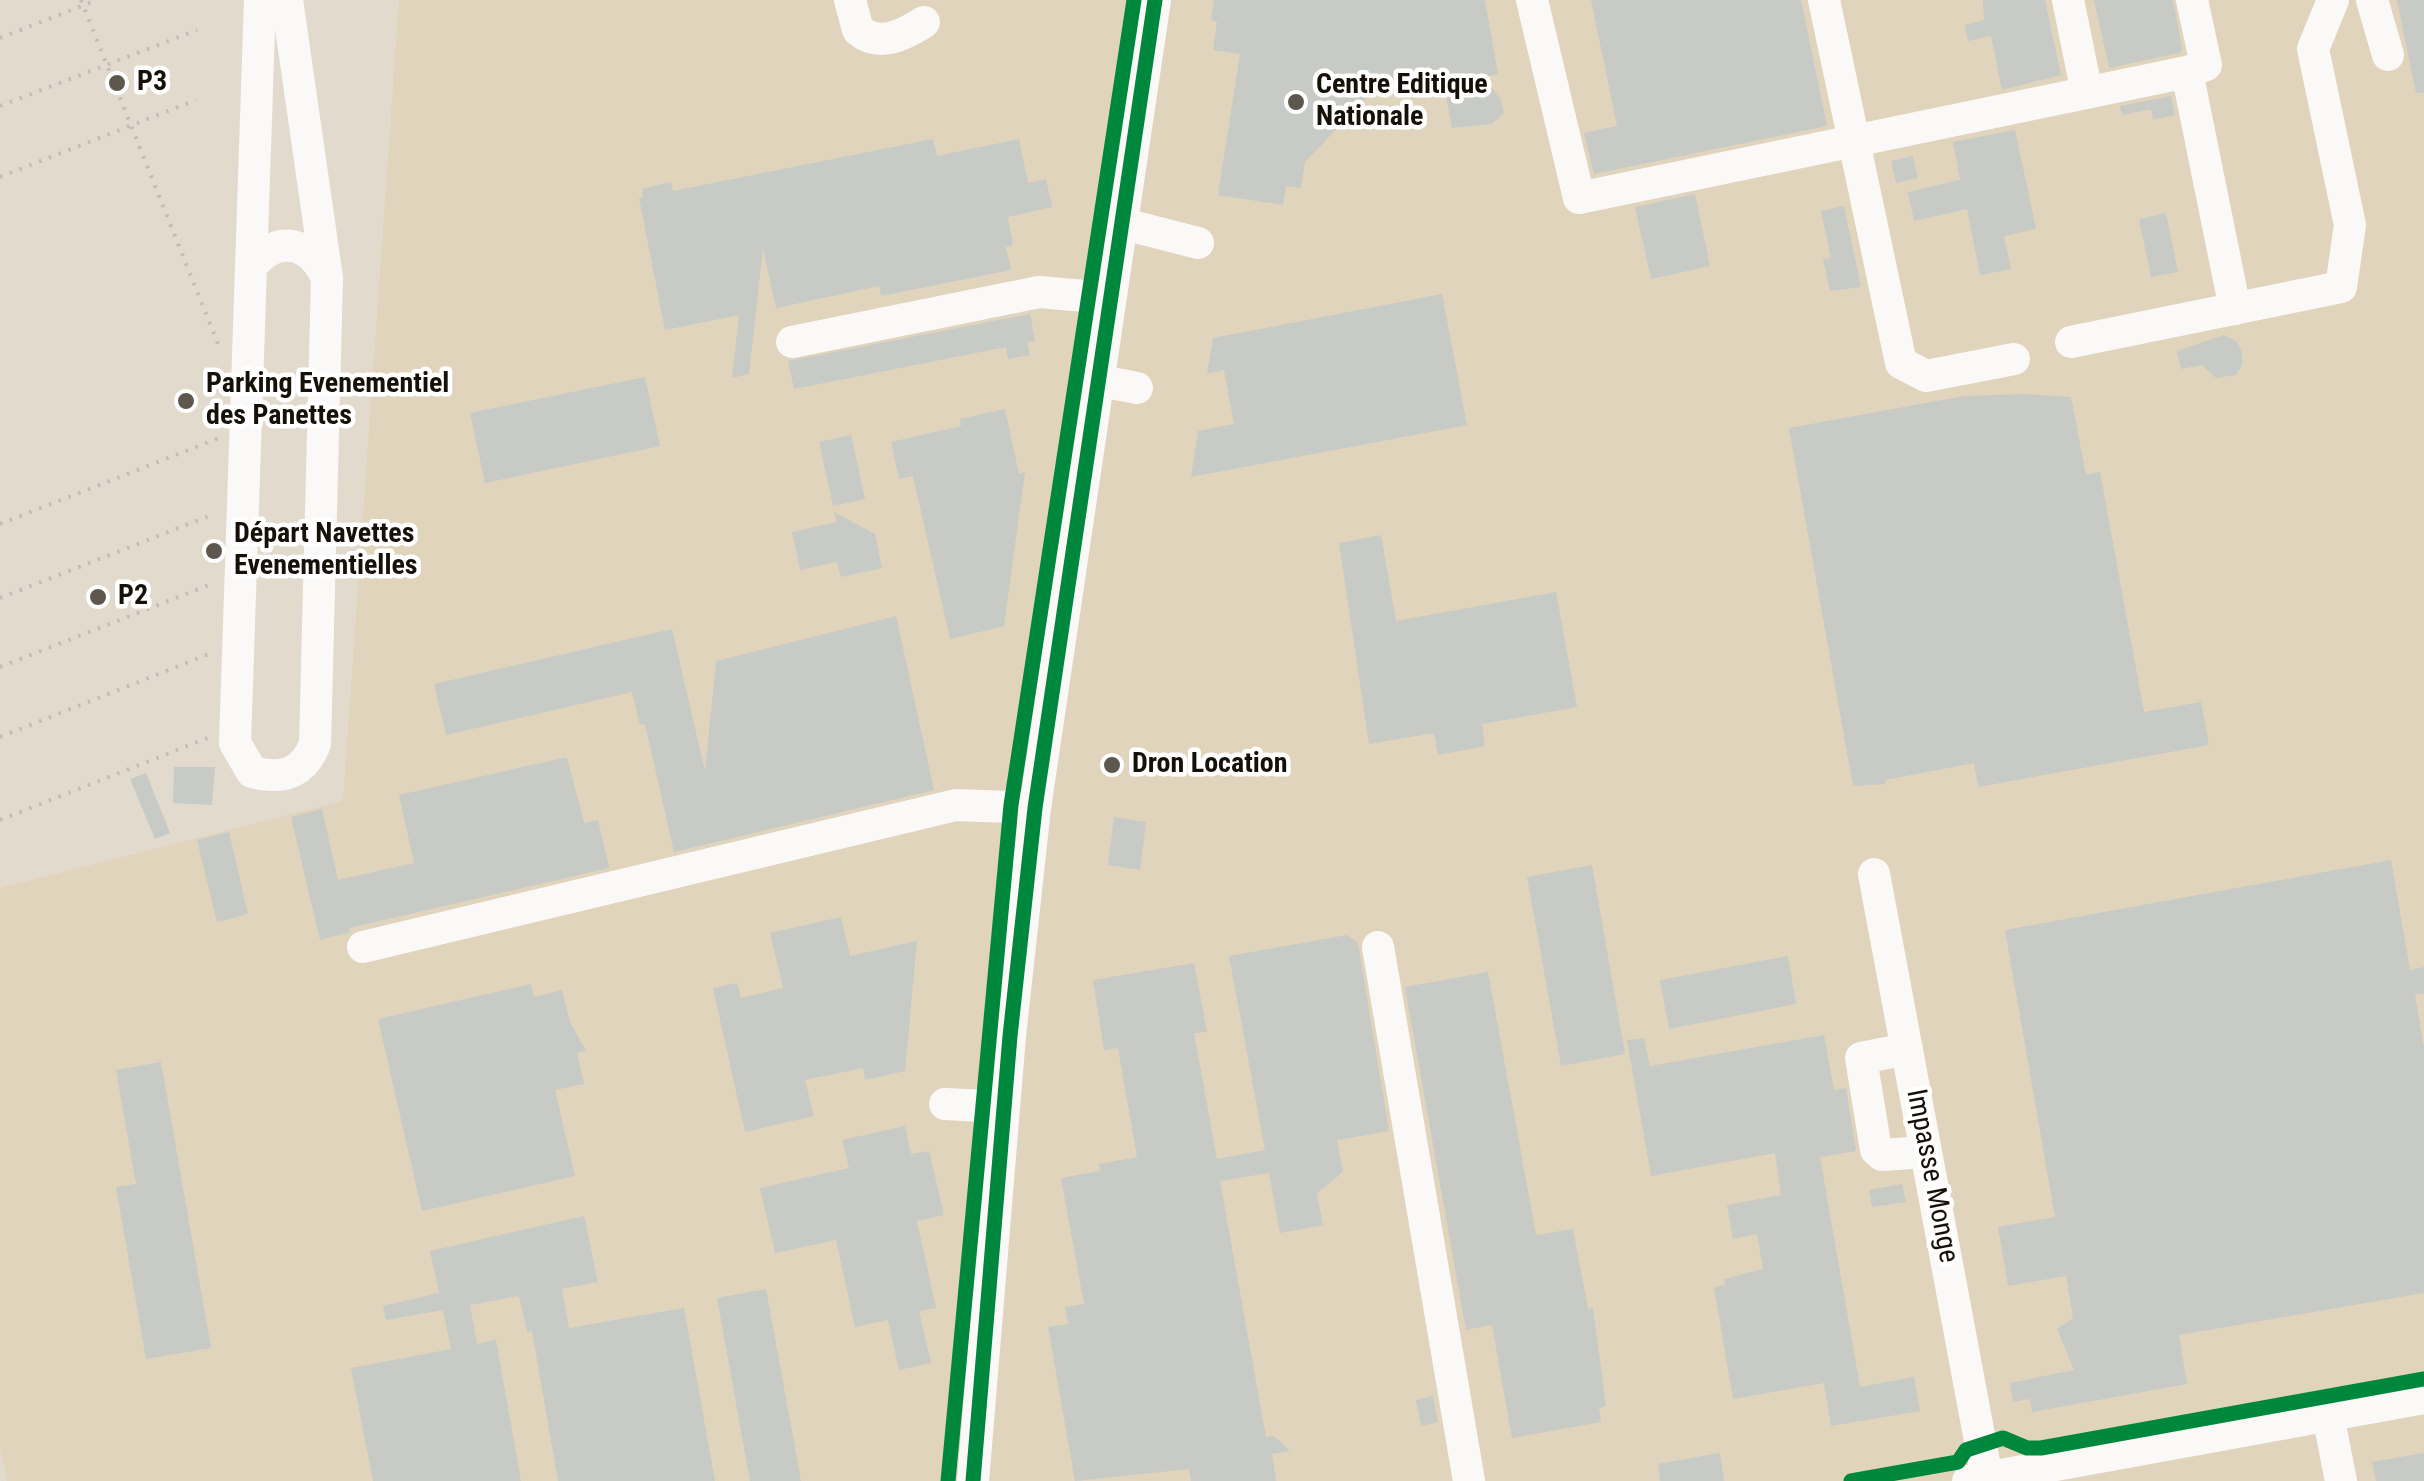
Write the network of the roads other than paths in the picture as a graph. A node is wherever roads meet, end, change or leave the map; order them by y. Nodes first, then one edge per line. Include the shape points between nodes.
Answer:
1 (260, 0) edge
2 (287, 0) edge
3 (850, 0) edge
4 (1155, 0) edge
5 (1532, 0) edge
6 (1824, 0) edge
7 (2068, 0) edge
8 (2192, 0) edge
9 (2333, 0) edge
10 (2372, 0) edge
11 (924, 18) edge
12 (2388, 55) dead end
13 (2188, 72) junction
14 (2087, 92) junction
15 (1852, 142) junction
16 (1120, 223) junction
17 (1198, 243) dead end
18 (252, 266) junction
19 (327, 278) junction
20 (1108, 298) junction
21 (2235, 309) junction
22 (792, 342) dead end
23 (2070, 342) dead end
24 (2014, 359) dead end
25 (1095, 380) junction
26 (1137, 388) dead end
27 (1036, 808) junction
28 (1874, 874) dead end
29 (364, 947) dead end
30 (1378, 947) dead end
31 (1907, 1049) junction
32 (945, 1104) dead end
33 (1004, 1107) junction
34 (1926, 1152) junction
35 (2424, 1398) edge
36 (2328, 1415) junction
37 (1978, 1479) edge
38 (974, 1481) edge
39 (1469, 1481) edge
40 (2341, 1481) edge

1 - 18 street
2 - 19 street
3 - 11 street via 858,30 875,39 892,38
4 - 16 street
5 - 15 street via 1578,198
6 - 15 street
7 - 14 street
8 - 13 street via 2206,65
9 - 21 street via 2314,49 2350,225 2341,287
10 - 12 street
13 - 14 street
13 - 21 street
14 - 15 street
15 - 24 street via 1900,363 1926,376
16 - 17 street
16 - 20 street
18 - 19 street via 276,247 293,244 318,258
18 - 19 street via 235,743 252,772 270,777 290,775 308,762 315,744
20 - 22 street via 1039,292
20 - 25 street
21 - 23 street
25 - 26 street
25 - 27 street
27 - 29 street via 956,805
27 - 33 street
28 - 31 street, Impasse Monge
30 - 39 street
31 - 34 street, Impasse Monge
31 - 34 street via 1861,1058 1876,1150
32 - 33 street
33 - 38 street
34 - 37 street, Impasse Monge
35 - 36 street
36 - 37 street
36 - 40 street

